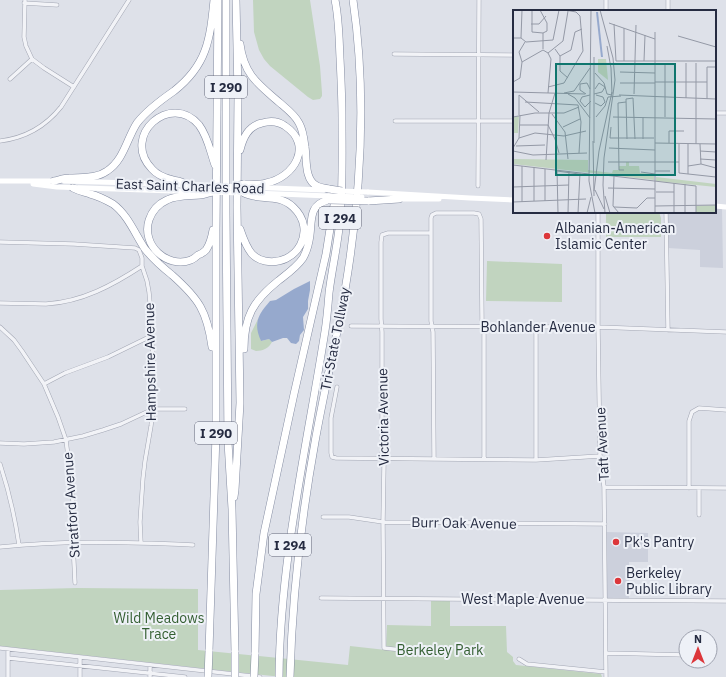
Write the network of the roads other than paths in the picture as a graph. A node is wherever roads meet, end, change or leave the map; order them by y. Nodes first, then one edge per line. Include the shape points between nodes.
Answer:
1 (129, 0) edge
2 (214, 0) edge
3 (218, 0) edge
4 (226, 0) edge
5 (236, 0) edge
6 (335, 0) edge
7 (353, 0) edge
8 (479, 0) edge
9 (24, 1) edge
10 (57, 5) dead end
11 (394, 54) dead end
12 (478, 54) junction
13 (513, 55) edge
14 (32, 59) junction
15 (10, 79) dead end
16 (74, 87) junction
17 (395, 120) dead end
18 (478, 120) junction
19 (513, 121) edge
20 (0, 141) edge
21 (238, 168) junction
22 (217, 170) junction
23 (342, 172) junction
24 (0, 181) edge
25 (54, 181) junction
26 (12, 182) junction
27 (187, 185) junction
28 (478, 186) dead end
29 (232, 187) joint
30 (73, 188) junction
31 (244, 188) junction
32 (342, 191) joint
33 (212, 192) joint
34 (201, 193) junction
35 (329, 194) junction
36 (368, 197) junction
37 (470, 198) junction
38 (399, 199) joint
39 (513, 200) edge
40 (716, 206) edge
41 (726, 207) edge
42 (598, 213) edge
43 (666, 213) edge
44 (216, 216) junction
45 (238, 225) junction
46 (430, 233) junction
47 (0, 242) edge
48 (142, 266) junction
49 (0, 303) edge
50 (351, 326) dead end
51 (381, 326) junction
52 (432, 326) junction
53 (0, 327) edge
54 (483, 327) junction
55 (536, 327) junction
56 (598, 327) junction
57 (668, 330) junction
58 (726, 332) edge
59 (151, 336) junction
60 (44, 384) junction
61 (216, 384) junction
62 (337, 387) dead end
63 (240, 403) junction
64 (153, 409) junction
65 (185, 409) dead end
66 (726, 410) edge
67 (66, 440) junction
68 (0, 443) edge
69 (600, 456) junction
70 (383, 458) junction
71 (434, 458) junction
72 (484, 458) junction
73 (536, 460) junction
74 (0, 464) edge
75 (604, 487) junction
76 (689, 488) junction
77 (699, 488) junction
78 (726, 488) edge
79 (232, 509) junction
80 (699, 515) dead end
81 (323, 517) dead end
82 (383, 522) junction
83 (605, 524) junction
84 (74, 542) junction
85 (141, 543) junction
86 (19, 545) junction
87 (193, 546) dead end
88 (0, 548) edge
89 (75, 583) dead end
90 (321, 598) dead end
91 (384, 598) junction
92 (606, 600) junction
93 (726, 601) edge
94 (0, 648) edge
95 (8, 649) junction
96 (420, 652) dead end
97 (606, 653) junction
98 (678, 655) edge
99 (80, 657) junction
100 (8, 658) junction
101 (519, 660) dead end
102 (150, 665) junction
103 (80, 666) junction
104 (606, 672) junction
105 (150, 675) edge
106 (8, 677) edge
107 (80, 677) edge
108 (185, 677) edge
109 (208, 677) edge
110 (235, 677) edge
111 (254, 677) edge
112 (260, 677) edge
113 (279, 677) edge
114 (290, 677) edge
115 (606, 677) edge

1 - 16 street
2 - 25 highway via 209,38 201,62 185,82 141,118 114,166 98,176
3 - 22 highway, I 290
4 - 79 highway, I 290 via 228,426
5 - 21 highway
5 - 35 highway via 244,64 254,80 298,122 304,139 310,179
6 - 23 highway, Tri-State Tollway / I 294 via 342,89
7 - 114 highway, Tri-State Tollway / I 294 via 361,101 355,219 345,291 303,516
8 - 12 street
9 - 10 street
9 - 14 street via 24,36
11 - 12 street
12 - 13 street
12 - 18 street
14 - 15 street
14 - 16 street
16 - 20 street via 61,107 44,124 33,132
17 - 18 street
18 - 19 street
18 - 28 street
21 - 31 highway via 244,137 258,124 282,124 297,139 298,158 290,171 279,179
21 - 45 highway
22 - 27 highway via 206,136 197,123 180,114 160,117 151,123 143,136 144,157 158,174
22 - 44 highway, I 290
23 - 111 highway, bridge via 264,533 256,594
23 - 113 highway, Tri-State Tollway / I 294 via 338,242 285,576
24 - 26 main road, East Saint Charles Road
25 - 26 main road, East Saint Charles Road
25 - 27 main road, East Saint Charles Road
26 - 30 main road, East Saint Charles Road
27 - 29 main road, East Saint Charles Road, bridge
29 - 31 highway, bridge
30 - 34 main road, East Saint Charles Road
30 - 61 highway via 106,200 118,209 152,256 196,299 206,316
31 - 33 main road, East Saint Charles Road, bridge
31 - 35 main road, East Saint Charles Road
31 - 45 highway via 250,196 276,199 294,208 304,227 303,237 300,246 291,256 276,262 262,260 251,253
32 - 35 highway, bridge
32 - 36 main road, bridge
33 - 34 highway, bridge
34 - 44 highway via 166,200 156,208 147,227 153,248 165,258 178,262 191,260 206,250
35 - 36 highway, bridge
35 - 63 highway via 313,211 309,244 303,258 262,295 249,315 245,331 243,393
36 - 37 main road
36 - 38 highway
37 - 38 main road
37 - 39 main road
40 - 41 main road
42 - 56 street, Taft Avenue
43 - 57 street
44 - 61 highway, I 290
45 - 63 highway
46 - 51 street, Victoria Avenue via 382,234
46 - 52 street
46 - 54 street via 431,218 436,213 479,214
47 - 48 street, Hampshire Avenue via 135,248 142,255
48 - 49 street via 105,288 65,302
48 - 59 street, Hampshire Avenue via 151,303
50 - 51 street, Bohlander Avenue
51 - 52 street, Bohlander Avenue
51 - 70 street, Victoria Avenue
52 - 54 street, Bohlander Avenue
52 - 71 street
53 - 60 street, Stratford Avenue via 14,340
54 - 55 street, Bohlander Avenue
54 - 72 street
55 - 56 street, Bohlander Avenue
55 - 73 street
56 - 57 street, Bohlander Avenue
56 - 69 street, Taft Avenue
57 - 58 street, Bohlander Avenue
59 - 60 street
59 - 64 street, Hampshire Avenue
60 - 67 street, Stratford Avenue
61 - 109 highway, I 290, bridge
62 - 70 street via 331,418 332,457
63 - 79 highway
64 - 65 street
64 - 67 street via 104,430
64 - 85 street, Hampshire Avenue via 143,478
66 - 76 street via 699,408 692,412 689,421
67 - 68 street
67 - 84 street, Stratford Avenue via 73,494
69 - 73 street
69 - 75 street, Taft Avenue
70 - 71 street
70 - 82 street, Victoria Avenue
71 - 72 street
72 - 73 street
74 - 86 street
75 - 76 street
75 - 83 street, Taft Avenue
76 - 77 street
77 - 78 street
77 - 80 street
79 - 110 highway, I 290, bridge
81 - 82 street, Burr Oak Avenue via 349,517
82 - 83 street, Burr Oak Avenue
82 - 91 street, Victoria Avenue
83 - 92 street, Taft Avenue
84 - 85 street
84 - 86 street
84 - 89 street, Stratford Avenue
85 - 87 street
86 - 88 street
90 - 91 street, West Maple Avenue
91 - 92 street, West Maple Avenue
91 - 96 street, Victoria Avenue via 384,648
92 - 93 street, West Maple Avenue
92 - 97 street, Taft Avenue
94 - 95 street
95 - 99 street
95 - 100 street
97 - 98 street
97 - 104 street, Taft Avenue
99 - 102 street
99 - 103 street
100 - 103 street
100 - 106 street
101 - 104 street via 527,664
102 - 105 street
102 - 112 street
103 - 105 street
103 - 107 street
104 - 115 street, Taft Avenue
105 - 108 street

